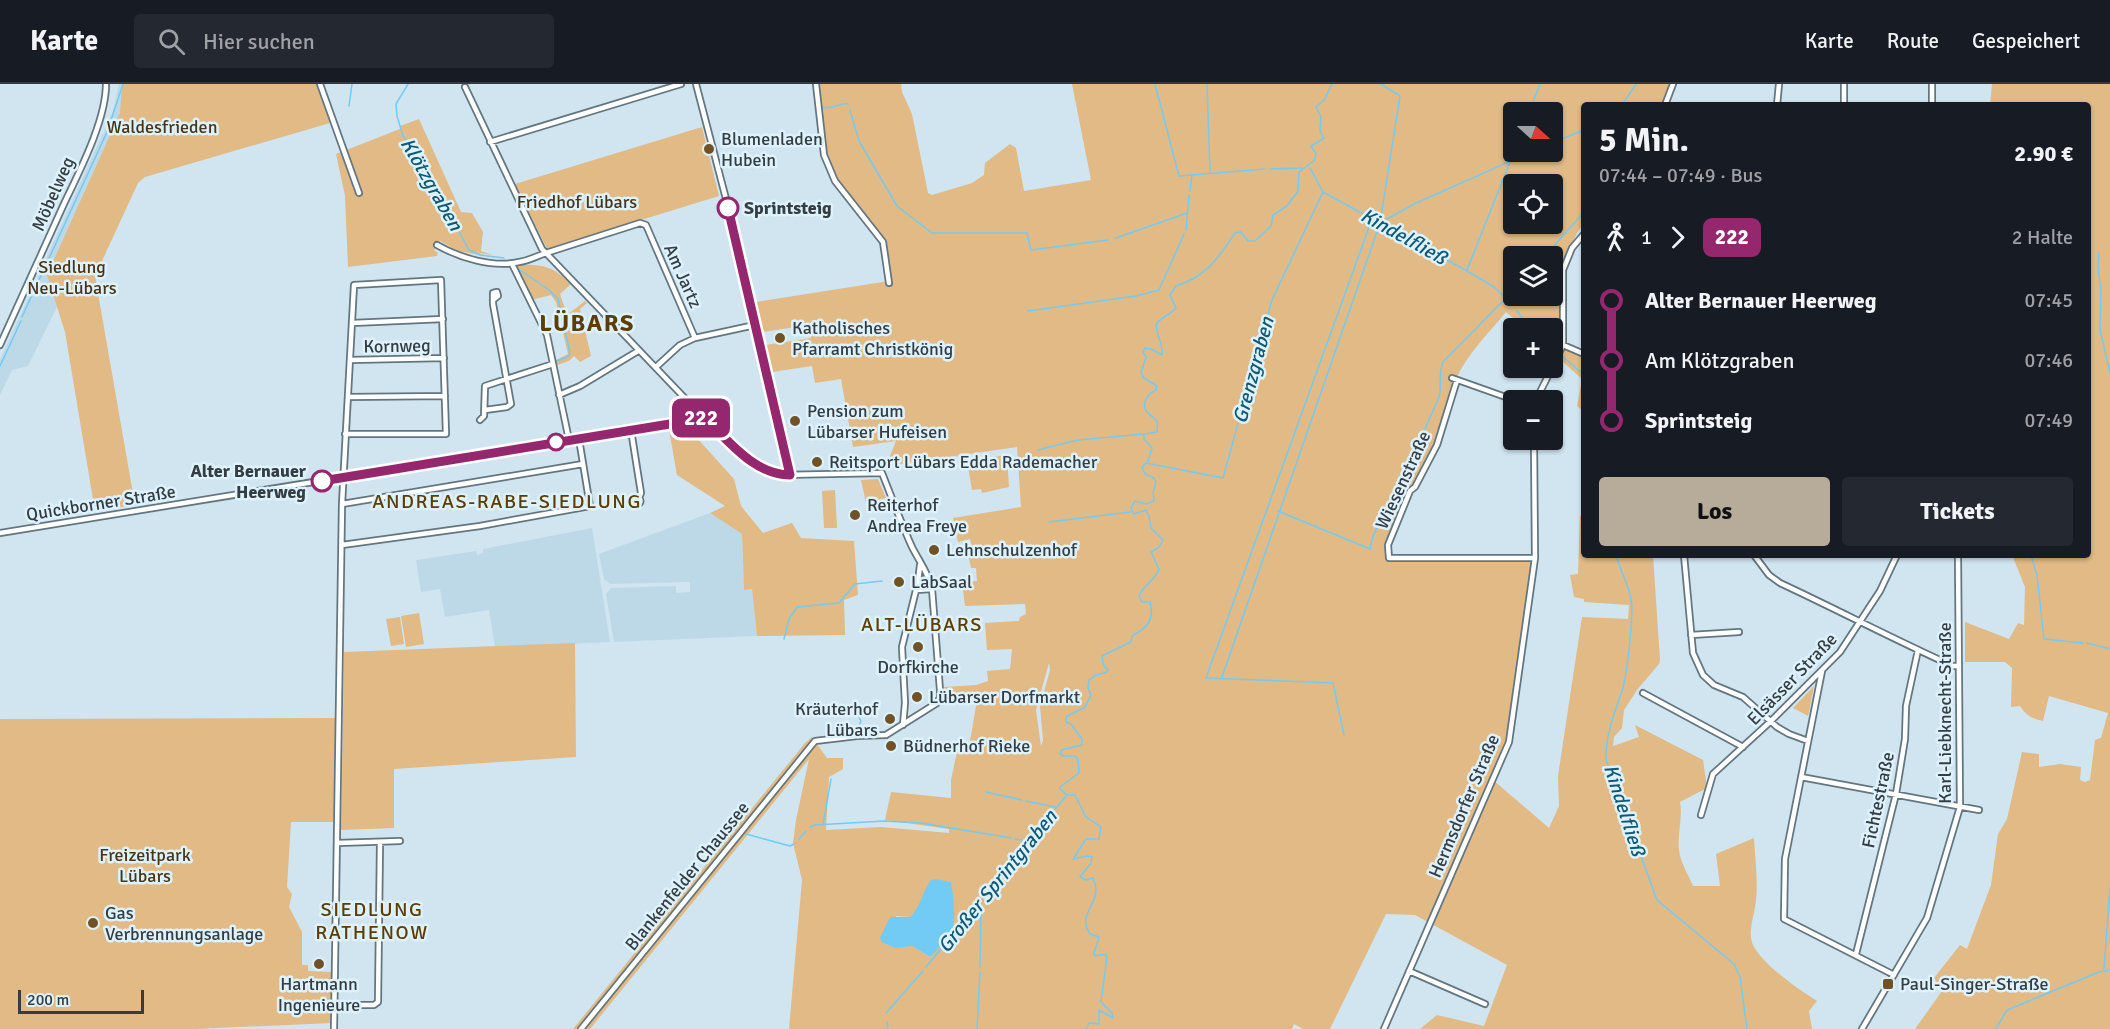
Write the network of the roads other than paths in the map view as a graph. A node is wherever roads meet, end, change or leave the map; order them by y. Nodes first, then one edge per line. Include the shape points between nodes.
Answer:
1 (106, 84) edge
2 (320, 84) edge
3 (681, 84) edge
4 (696, 84) edge
5 (816, 84) edge
6 (1673, 84) edge
7 (1779, 84) edge
8 (1844, 84) edge
9 (1932, 84) edge
10 (465, 87) dead end
11 (1666, 102) edge
12 (1777, 102) edge
13 (1844, 102) edge
14 (1932, 102) edge
15 (490, 142) junction
16 (359, 193) dead end
17 (1581, 238) edge
18 (437, 245) dead end
19 (546, 253) junction
20 (512, 264) junction
21 (889, 283) dead end
22 (493, 300) dead end
23 (1563, 318) edge
24 (443, 320) junction
25 (352, 323) junction
26 (755, 325) junction
27 (695, 338) junction
28 (0, 345) edge
29 (1563, 345) edge
30 (638, 351) junction
31 (1581, 353) edge
32 (444, 358) junction
33 (350, 360) junction
34 (553, 364) junction
35 (656, 367) junction
36 (506, 380) junction
37 (559, 395) junction
38 (445, 396) junction
39 (1503, 396) edge
40 (348, 397) junction
41 (485, 410) junction
42 (703, 417) junction
43 (480, 420) dead end
44 (631, 430) junction
45 (345, 434) junction
46 (579, 439) junction
47 (569, 440) junction
48 (1534, 450) edge
49 (583, 464) junction
50 (790, 475) junction
51 (343, 477) junction
52 (639, 498) dead end
53 (342, 504) junction
54 (0, 533) edge
55 (342, 545) junction
56 (1535, 558) junction
57 (1684, 558) edge
58 (1756, 558) edge
59 (1895, 558) edge
60 (1958, 558) edge
61 (920, 564) junction
62 (932, 589) junction
63 (916, 590) junction
64 (1862, 621) junction
65 (1739, 632) dead end
66 (1691, 635) junction
67 (1918, 650) junction
68 (1959, 666) junction
69 (1822, 670) junction
70 (1643, 693) dead end
71 (1772, 722) junction
72 (903, 725) junction
73 (1808, 741) junction
74 (1743, 747) junction
75 (1801, 777) junction
76 (1896, 794) junction
77 (1960, 807) junction
78 (1979, 810) dead end
79 (1701, 815) dead end
80 (400, 841) dead end
81 (337, 843) junction
82 (380, 843) junction
83 (1856, 954) junction
84 (1409, 971) junction
85 (1894, 975) junction
86 (1485, 1004) dead end
87 (335, 1005) junction
88 (334, 1029) edge
89 (581, 1029) edge
90 (1384, 1029) edge
91 (1862, 1029) edge

1 - 28 street, Möbelweg via 100,117 83,162
2 - 16 street
3 - 15 street
4 - 26 street
5 - 21 street via 827,166 883,242
6 - 11 street
7 - 12 street
8 - 13 street
9 - 14 street
10 - 15 street
15 - 19 street
17 - 23 street via 1563,270
18 - 20 street via 461,257
19 - 20 street
19 - 27 street, Am Jartz via 640,223 646,225
19 - 30 street
20 - 34 street via 547,335
22 - 36 street
24 - 25 street
24 - 25 street via 441,280 354,285
24 - 32 street
25 - 33 street
26 - 27 street
26 - 50 street
27 - 35 street via 680,345
29 - 31 street
30 - 35 street
30 - 37 street
32 - 33 street, Kornweg
32 - 38 street
33 - 40 street
34 - 36 street
34 - 37 street
35 - 42 street
36 - 41 street via 485,386
36 - 41 street via 509,405
37 - 47 street
38 - 40 street
38 - 45 street via 446,434
39 - 56 street, Wiesenstraße via 1454,379 1437,445 1410,491 1388,545 1389,558
40 - 45 street
41 - 43 street
42 - 44 street, Quickborner Straße
42 - 50 street via 748,460 773,473
44 - 46 street, Quickborner Straße
44 - 52 street
45 - 51 street
46 - 47 street, Quickborner Straße
46 - 49 street
47 - 51 street, Quickborner Straße
48 - 56 street, Hermsdorfer Straße
49 - 53 street
49 - 55 street via 590,506
50 - 61 street via 882,473
51 - 53 street
51 - 54 street, Quickborner Straße
53 - 55 street
55 - 81 street
56 - 84 street, Hermsdorfer Straße via 1509,741
57 - 66 street
58 - 64 street via 1780,583
59 - 64 street, Elsässer Straße
60 - 68 street, Karl-Liebknecht-Straße
61 - 62 street
61 - 63 street
62 - 63 street
62 - 72 street via 940,697
63 - 72 street via 902,647
64 - 67 street
64 - 69 street, Elsässer Straße
65 - 66 street
66 - 71 street via 1696,661 1708,681 1739,694
67 - 68 street
67 - 76 street, Fichtestraße via 1906,706
68 - 77 street, Karl-Liebknecht-Straße
69 - 71 street, Elsässer Straße
69 - 73 street
70 - 74 street
71 - 73 street
71 - 74 street, Elsässer Straße
72 - 89 street, Blankenfelder Chaussee via 886,735 815,741
73 - 75 street
74 - 79 street, Elsässer Straße via 1713,774
75 - 76 street
75 - 83 street via 1785,859 1784,919
76 - 77 street
76 - 83 street, Fichtestraße
77 - 78 street
77 - 85 street, Karl-Liebknecht-Straße via 1927,918
80 - 82 street
81 - 82 street
81 - 87 street
82 - 87 street via 378,1002
83 - 85 street
84 - 86 street
84 - 90 street, Hermsdorfer Straße
85 - 91 street, Karl-Liebknecht-Straße
87 - 88 street

